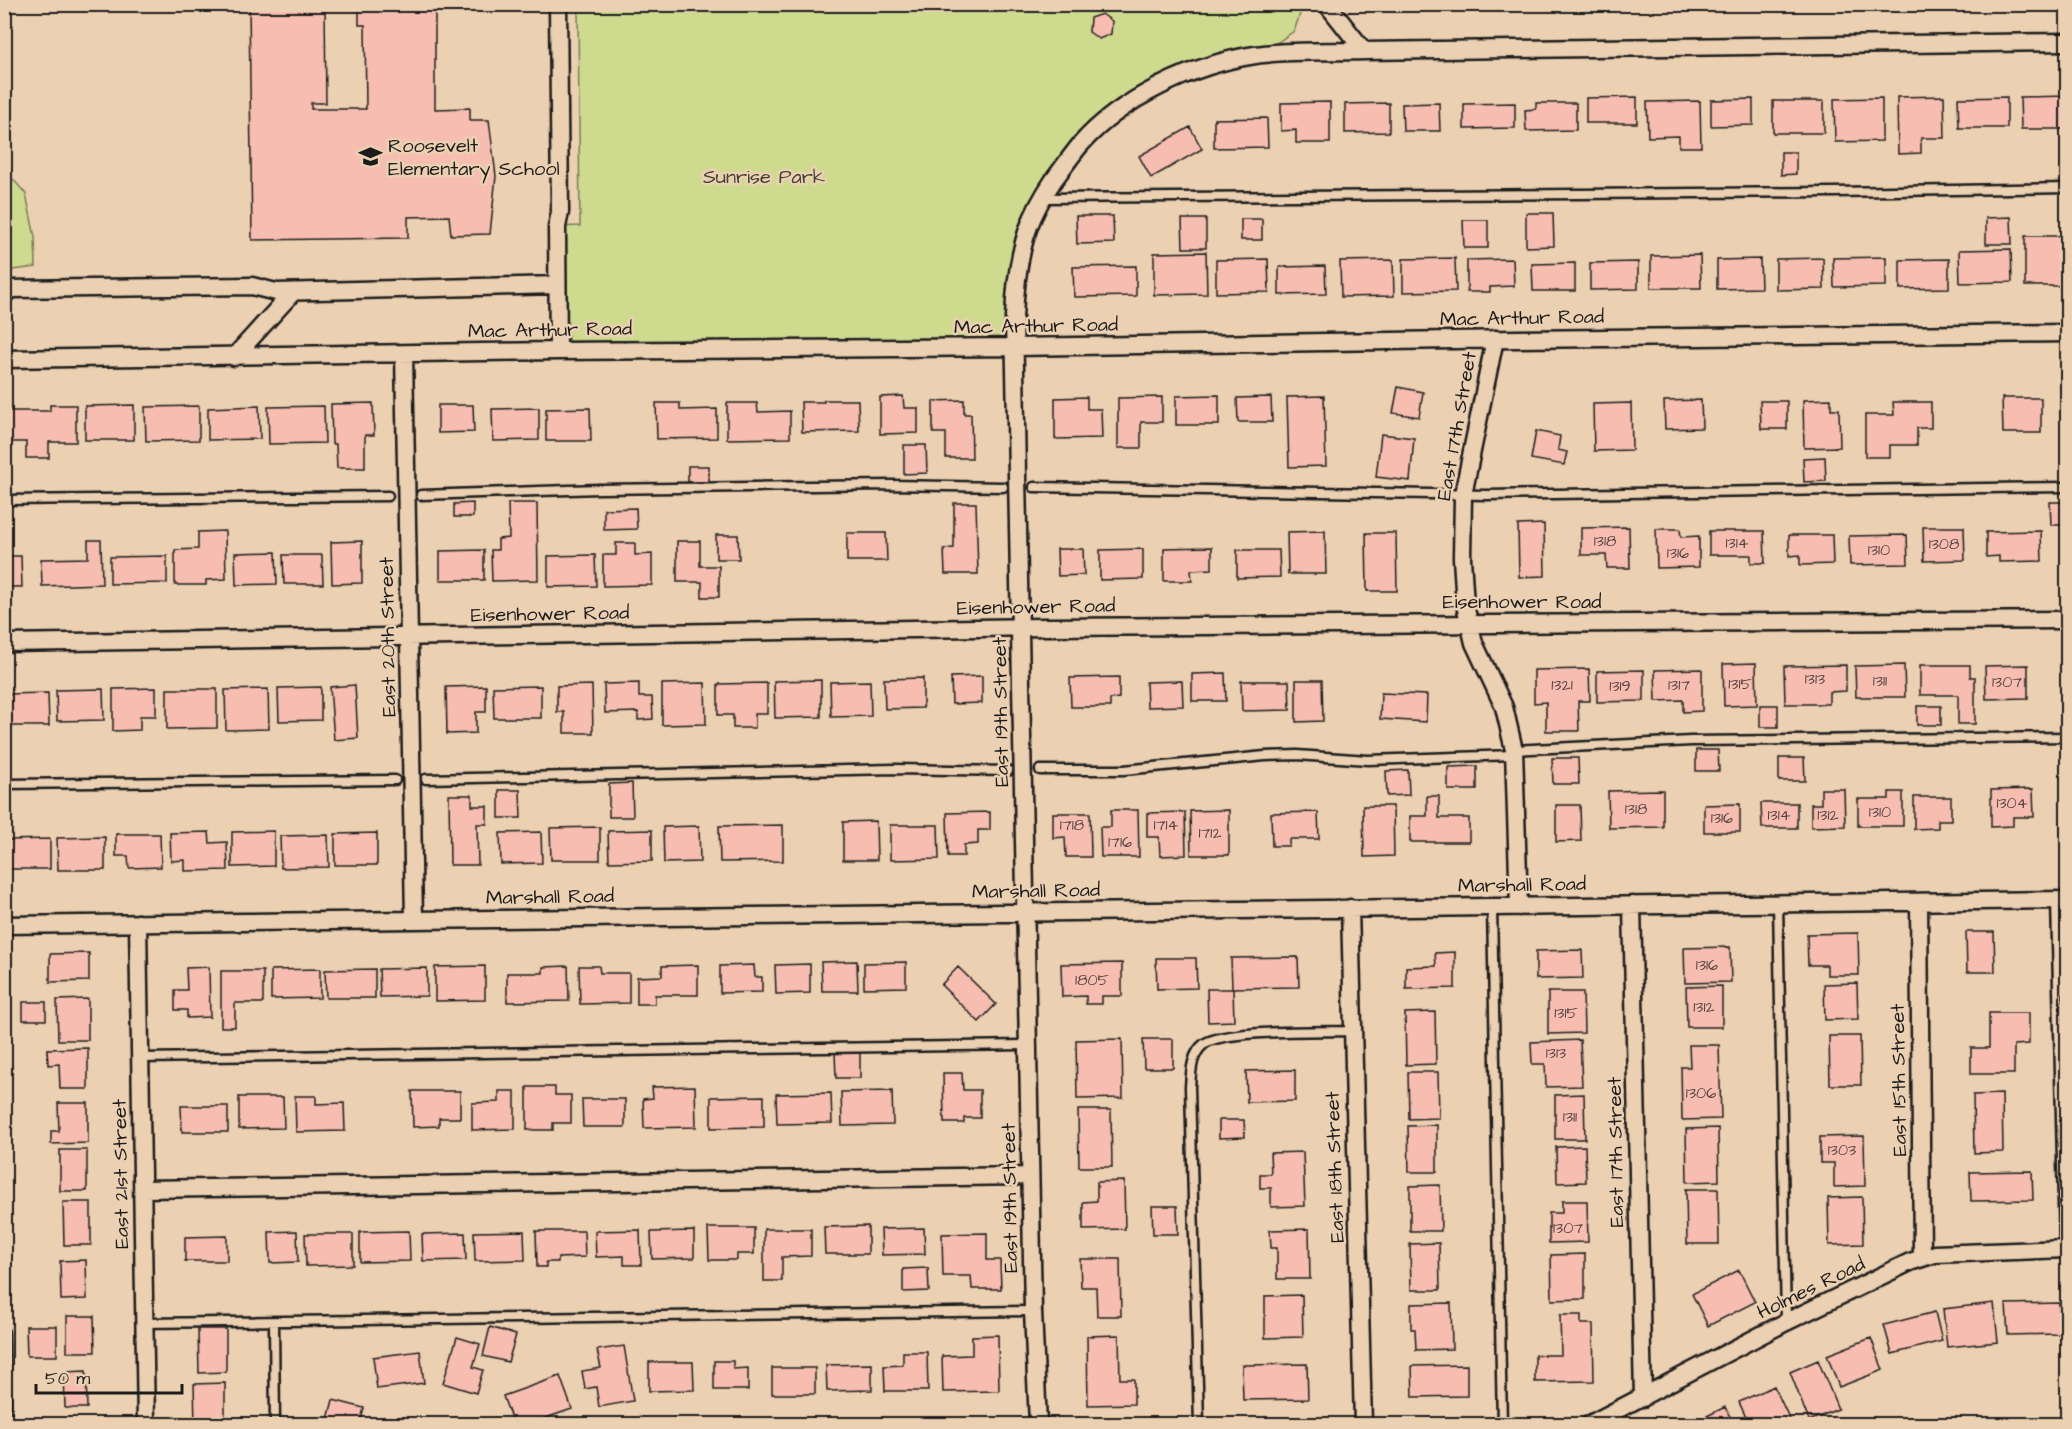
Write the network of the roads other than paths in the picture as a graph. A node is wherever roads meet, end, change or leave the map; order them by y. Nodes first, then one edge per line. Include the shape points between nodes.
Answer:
1 (558, 4) edge
2 (1328, 4) edge
3 (2067, 42) edge
4 (1364, 51) junction
5 (2067, 188) edge
6 (1042, 198) junction
7 (557, 285) junction
8 (293, 292) junction
9 (4, 295) edge
10 (2067, 333) edge
11 (1495, 339) junction
12 (1015, 347) junction
13 (558, 351) junction
14 (404, 354) junction
15 (234, 357) junction
16 (4, 359) edge
17 (1004, 487) dead end
18 (1034, 487) dead end
19 (2067, 488) edge
20 (422, 495) dead end
21 (1463, 495) junction
22 (388, 496) dead end
23 (4, 500) edge
24 (2067, 620) edge
25 (1469, 623) junction
26 (1020, 628) junction
27 (409, 637) junction
28 (4, 643) edge
29 (2067, 737) edge
30 (1514, 752) junction
31 (1040, 770) dead end
32 (1008, 771) dead end
33 (426, 779) dead end
34 (396, 780) dead end
35 (4, 784) edge
36 (2062, 900) edge
37 (1919, 902) junction
38 (1779, 903) junction
39 (1632, 905) junction
40 (1492, 907) junction
41 (1519, 907) junction
42 (1350, 909) junction
43 (1025, 912) junction
44 (414, 920) junction
45 (138, 923) junction
46 (4, 925) edge
47 (1353, 1031) junction
48 (1028, 1045) junction
49 (140, 1058) junction
50 (1030, 1176) junction
51 (142, 1190) junction
52 (2066, 1249) edge
53 (1922, 1258) junction
54 (1033, 1311) junction
55 (1786, 1322) junction
56 (144, 1323) junction
57 (274, 1323) junction
58 (4, 1332) edge
59 (1643, 1398) junction
60 (6, 1425) edge
61 (146, 1425) edge
62 (274, 1425) edge
63 (1038, 1425) edge
64 (1199, 1425) edge
65 (1363, 1425) edge
66 (1502, 1425) edge
67 (1590, 1425) edge

1 - 7 street
2 - 4 street
3 - 4 street, East 19th Street
4 - 6 street, East 19th Street via 1254,55 1176,79 1113,115 1082,143
5 - 6 lane
6 - 12 street, East 19th Street via 1021,253
7 - 8 street
7 - 13 street
8 - 9 street via 252,286 45,288 11,289
8 - 15 street
10 - 11 street, Mac Arthur Road
11 - 12 street, Mac Arthur Road
11 - 21 street, East 17th Street
12 - 13 street, Mac Arthur Road
12 - 26 street, East 19th Street
13 - 14 street, Mac Arthur Road
14 - 15 street, Mac Arthur Road
14 - 27 street, East 20th Street
15 - 16 street, Mac Arthur Road
17 - 20 lane via 832,485
18 - 21 lane
19 - 21 lane
21 - 25 street, East 17th Street via 1462,558
22 - 23 lane
24 - 25 street, Eisenhower Road
25 - 26 street, Eisenhower Road
25 - 30 street, East 17th Street via 1474,643 1504,707
26 - 27 street, Eisenhower Road
26 - 43 street, East 19th Street
27 - 28 street, Eisenhower Road
27 - 44 street, East 20th Street
29 - 30 lane via 1691,741
30 - 31 lane via 1368,760 1265,756 1124,770
30 - 41 street, East 17th Street
32 - 33 lane via 895,769
34 - 35 lane
36 - 37 street, Marshall Road
36 - 52 lane
37 - 38 street, Marshall Road
37 - 53 street, East 15th Street
38 - 39 street, Marshall Road
38 - 55 lane
39 - 41 street, Marshall Road
39 - 59 street, East 17th Street
40 - 41 street, Marshall Road
40 - 42 street, Marshall Road
40 - 66 lane
42 - 43 street, Marshall Road
42 - 47 street, East 18th Street
43 - 44 street, Marshall Road
43 - 48 street, East 19th Street
44 - 45 street, Marshall Road
45 - 46 street, Marshall Road
45 - 49 street, East 21st Street
47 - 64 lane via 1232,1035 1205,1043 1194,1059 1190,1087
47 - 65 street, East 18th Street
48 - 49 lane
48 - 50 street, East 19th Street
49 - 51 street, East 21st Street
50 - 51 street
50 - 54 street, East 19th Street
51 - 56 street, East 21st Street
52 - 53 street, Holmes Road via 1935,1254
53 - 55 street, Holmes Road
54 - 57 lane
54 - 63 street, East 19th Street
55 - 59 street, Holmes Road
56 - 57 lane
56 - 61 street, East 21st Street
57 - 62 lane
58 - 60 lane
59 - 67 street, Holmes Road

